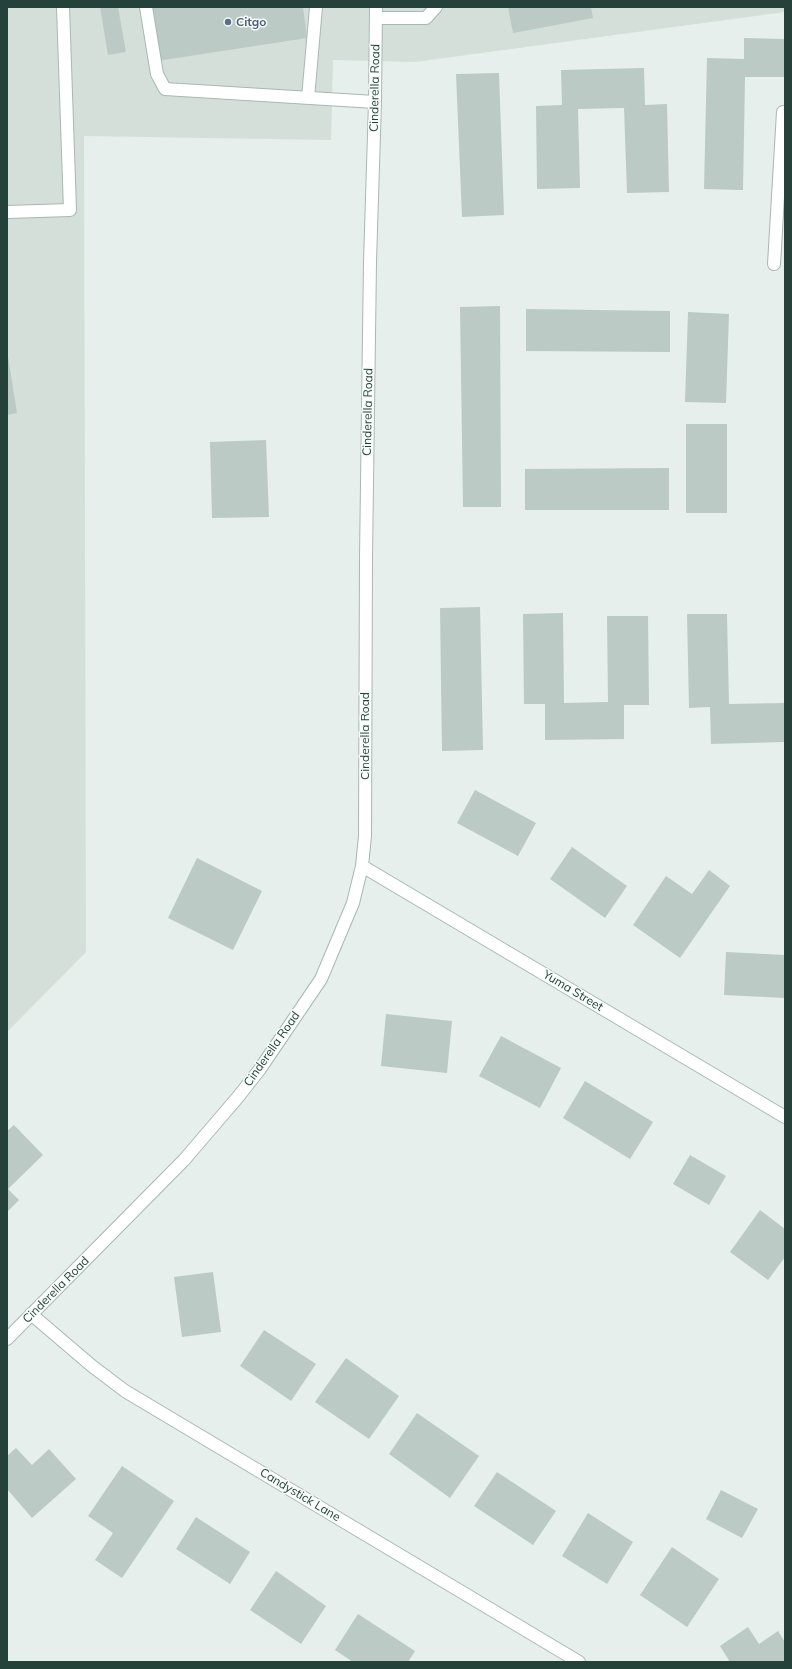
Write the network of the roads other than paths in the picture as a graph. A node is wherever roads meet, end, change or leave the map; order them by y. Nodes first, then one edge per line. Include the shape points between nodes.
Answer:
1 (63, 7) edge
2 (146, 7) edge
3 (316, 7) edge
4 (436, 7) edge
5 (376, 13) edge
6 (308, 98) junction
7 (375, 102) junction
8 (783, 112) dead end
9 (7, 212) edge
10 (774, 264) dead end
11 (362, 866) junction
12 (785, 1117) edge
13 (31, 1314) junction
14 (7, 1339) edge
15 (579, 1662) edge

1 - 9 street via 70,210
2 - 6 street via 157,74 165,89
3 - 6 street
4 - 5 street via 426,18
5 - 7 street, Cinderella Road
6 - 7 street
7 - 11 street, Cinderella Road via 366,494 365,836
8 - 10 street
11 - 12 street, Yuma Street
11 - 13 street, Cinderella Road via 353,903 321,979 260,1069 184,1160
13 - 14 street, Cinderella Road
13 - 15 street, Candystick Lane via 125,1391

